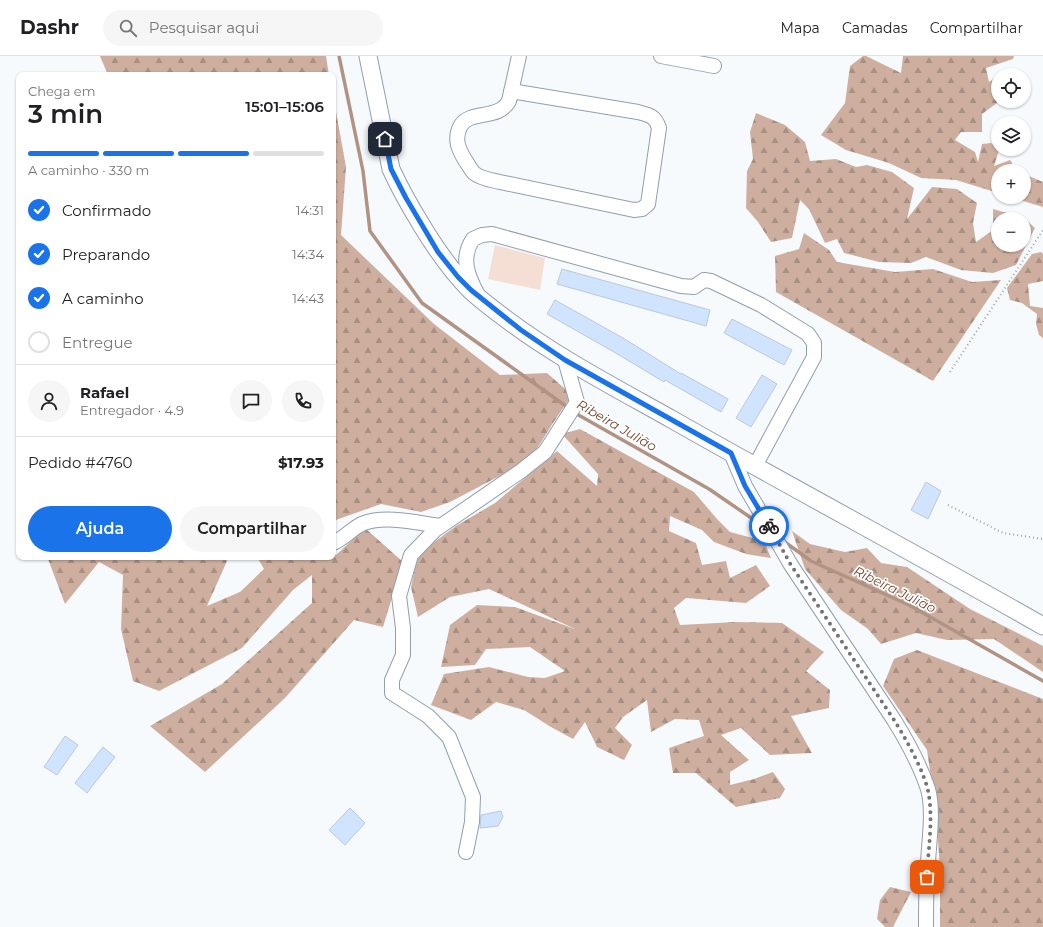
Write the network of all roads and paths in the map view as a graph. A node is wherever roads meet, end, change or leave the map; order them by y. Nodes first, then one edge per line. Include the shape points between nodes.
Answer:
1 (368, 56) edge
2 (519, 56) edge
3 (663, 56) edge
4 (714, 66) dead end
5 (511, 91) junction
6 (1043, 230) edge
7 (479, 298) junction
8 (565, 360) junction
9 (950, 372) dead end
10 (731, 453) junction
11 (755, 466) junction
12 (948, 504) dead end
13 (441, 526) junction
14 (1043, 539) edge
15 (336, 541) edge
16 (1043, 626) edge
17 (466, 852) dead end
18 (926, 927) edge

1 - 7 main road via 395,178 438,252
2 - 5 lane
3 - 4 lane
5 - 5 lane via 638,112 657,120 659,128 648,204 642,209 634,210 485,179 474,173 457,145 457,136 462,124 506,107
6 - 9 path
7 - 8 main road
7 - 11 lane via 471,283 466,255 473,239 492,234 681,286 694,287 704,280 711,281 781,316 808,334 814,344 814,357
8 - 10 main road
8 - 13 lane via 577,402 545,452
10 - 11 main road
10 - 18 lane via 745,486 791,565 894,720 920,769 928,789 929,802
11 - 16 main road
12 - 14 path via 1003,533
13 - 15 lane via 374,520 362,523
13 - 17 lane via 411,555 401,589 399,596 404,655 392,680 392,694 428,716 450,737 473,797 472,822

